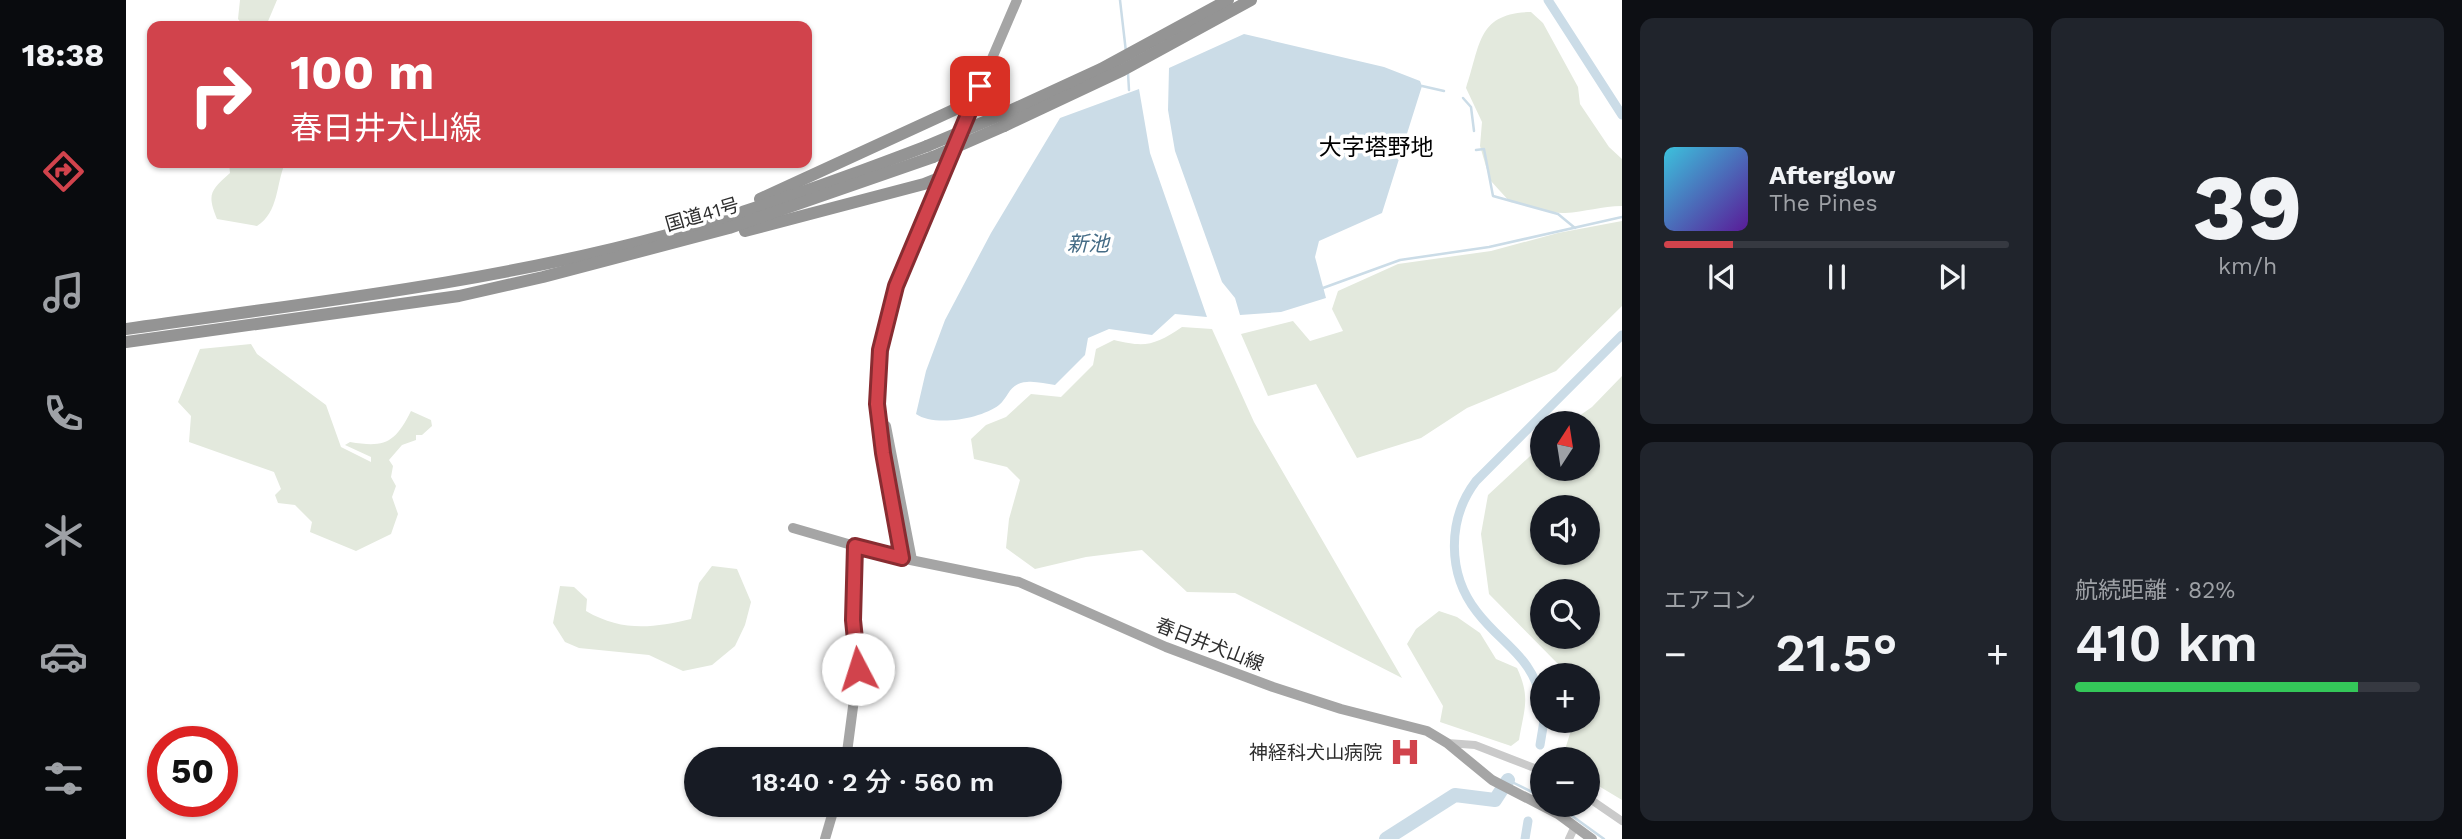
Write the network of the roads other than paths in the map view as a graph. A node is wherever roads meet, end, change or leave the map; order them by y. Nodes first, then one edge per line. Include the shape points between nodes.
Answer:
1 (1017, 0) edge
2 (1251, 0) edge
3 (1227, 5) edge
4 (969, 111) junction
5 (930, 151) junction
6 (944, 176) junction
7 (665, 235) junction
8 (543, 278) junction
9 (126, 329) edge
10 (126, 342) edge
11 (793, 528) dead end
12 (855, 546) junction
13 (907, 559) junction
14 (1447, 743) junction
15 (847, 747) edge
16 (1530, 766) edge
17 (1600, 806) edge
18 (832, 817) edge
19 (1622, 821) edge
20 (1576, 826) junction
21 (827, 836) edge
22 (1569, 839) edge
23 (1592, 839) edge

1 - 4 main road
2 - 3 highway, 国道41号
3 - 5 highway, 国道41号, bridge via 1102,74
4 - 6 main road
4 - 7 highway via 958,108 808,179
5 - 7 highway, 国道41号
5 - 8 highway, 国道41号 via 729,228
6 - 8 highway via 661,254 581,274
6 - 13 main road via 896,286 880,350 877,404 883,453
7 - 9 highway, 国道41号 via 428,287
8 - 10 highway, 国道41号 via 458,296
11 - 12 main road, 春日井犬山線
12 - 13 main road, 春日井犬山線
12 - 15 main road via 853,620 858,669
13 - 14 main road, 春日井犬山線 via 1019,582 1166,647 1341,709 1427,731
14 - 16 street via 1475,745
14 - 20 main road, 春日井犬山線 via 1492,780
17 - 19 street
18 - 21 main road
20 - 22 street
20 - 23 main road, 春日井犬山線

